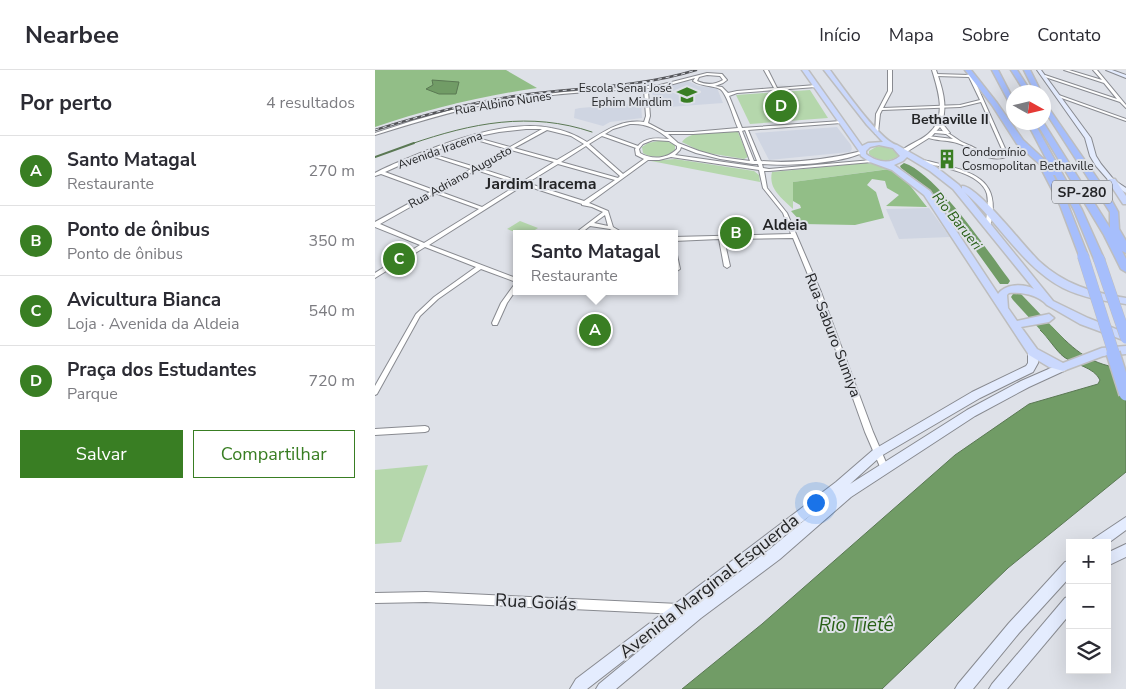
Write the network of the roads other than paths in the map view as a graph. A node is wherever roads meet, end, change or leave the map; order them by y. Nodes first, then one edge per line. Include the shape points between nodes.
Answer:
1 (718, 70) edge
2 (766, 70) edge
3 (805, 70) edge
4 (827, 70) edge
5 (890, 70) edge
6 (998, 70) edge
7 (1011, 70) edge
8 (1027, 70) edge
9 (1039, 70) edge
10 (1066, 70) edge
11 (1095, 70) edge
12 (1108, 70) edge
13 (725, 72) dead end
14 (935, 72) edge
15 (969, 72) edge
16 (703, 74) junction
17 (1044, 76) junction
18 (1126, 76) edge
19 (725, 79) junction
20 (683, 80) junction
21 (695, 80) junction
22 (1105, 82) junction
23 (1007, 85) edge
24 (1016, 85) edge
25 (1022, 85) edge
26 (1034, 85) edge
27 (659, 86) junction
28 (711, 86) junction
29 (816, 86) junction
30 (634, 88) junction
31 (1006, 88) edge
32 (776, 89) junction
33 (645, 91) junction
34 (737, 92) junction
35 (1057, 95) junction
36 (727, 96) junction
37 (982, 101) junction
38 (1121, 101) junction
39 (883, 104) junction
40 (971, 104) junction
41 (942, 106) junction
42 (985, 107) junction
43 (1126, 107) edge
44 (893, 108) junction
45 (881, 109) junction
46 (1051, 114) edge
47 (1126, 120) edge
48 (841, 122) junction
49 (646, 123) junction
50 (940, 124) junction
51 (545, 129) junction
52 (746, 129) junction
53 (740, 130) junction
54 (1027, 130) edge
55 (1034, 130) edge
56 (1044, 130) edge
57 (1050, 130) edge
58 (876, 131) junction
59 (934, 132) junction
60 (693, 133) junction
61 (947, 133) junction
62 (375, 134) edge
63 (601, 134) junction
64 (665, 134) junction
65 (470, 137) junction
66 (928, 137) junction
67 (677, 143) junction
68 (961, 143) junction
69 (586, 144) junction
70 (889, 144) junction
71 (637, 147) junction
72 (512, 148) junction
73 (903, 149) junction
74 (426, 152) junction
75 (862, 152) junction
76 (671, 156) junction
77 (647, 158) junction
78 (872, 161) junction
79 (920, 161) junction
80 (559, 162) junction
81 (753, 163) junction
82 (885, 163) junction
83 (1043, 163) junction
84 (761, 167) junction
85 (475, 169) junction
86 (377, 173) edge
87 (623, 176) junction
88 (1060, 178) junction
89 (618, 179) junction
90 (1112, 181) junction
91 (524, 184) junction
92 (1126, 191) edge
93 (433, 192) junction
94 (1126, 202) edge
95 (584, 204) junction
96 (483, 209) junction
97 (605, 212) junction
98 (990, 212) junction
99 (375, 224) edge
100 (589, 224) junction
101 (988, 226) junction
102 (611, 228) junction
103 (1115, 229) junction
104 (581, 230) edge
105 (615, 230) edge
106 (793, 236) junction
107 (721, 238) junction
108 (678, 239) edge
109 (424, 245) junction
110 (1126, 250) edge
111 (727, 266) dead end
112 (1124, 266) edge
113 (480, 267) junction
114 (1024, 271) junction
115 (375, 276) edge
116 (513, 279) edge
117 (985, 282) junction
118 (513, 291) edge
119 (1126, 302) edge
120 (1051, 303) junction
121 (1005, 311) junction
122 (1049, 318) dead end
123 (495, 323) dead end
124 (1020, 324) junction
125 (1126, 337) edge
126 (1126, 350) edge
127 (1033, 352) junction
128 (1065, 366) junction
129 (375, 392) edge
130 (1126, 394) edge
131 (425, 429) dead end
132 (375, 432) edge
133 (877, 453) junction
134 (884, 467) junction
135 (1126, 523) edge
136 (1104, 539) edge
137 (1126, 550) edge
138 (1111, 558) edge
139 (1066, 571) edge
140 (375, 598) edge
141 (678, 608) junction
142 (1066, 608) edge
143 (696, 612) junction
144 (578, 689) edge
145 (604, 689) edge
146 (963, 689) edge
147 (997, 689) edge

1 - 16 street
2 - 32 street
3 - 29 main road
4 - 58 main road
5 - 39 street via 890,91
6 - 23 highway
6 - 31 highway
7 - 24 highway
7 - 25 highway
8 - 26 highway
9 - 17 main road
10 - 22 street
11 - 22 street
12 - 18 main road
13 - 19 street
14 - 15 street
14 - 41 street
15 - 37 street
15 - 83 highway via 1015,135
16 - 19 street via 716,74
16 - 20 street
16 - 21 street
17 - 35 main road
17 - 38 street
19 - 28 street via 721,84
19 - 34 street via 730,90
20 - 21 street
20 - 27 street
21 - 28 street
22 - 38 street
27 - 30 street, Rua Albino Nunes
27 - 33 street
28 - 36 street via 722,89
29 - 32 street
29 - 48 main road
30 - 33 street, Rua Albino Nunes
30 - 62 street, Rua Albino Nunes via 505,100 440,114
32 - 34 street
33 - 49 street
34 - 36 street
35 - 47 street
35 - 90 main road via 1088,138 1093,156
36 - 53 street
37 - 40 street
37 - 42 street
38 - 43 street
39 - 44 street
39 - 45 street
40 - 41 street
40 - 42 street
41 - 44 street
41 - 50 street
42 - 68 street via 1006,154 1003,158 992,157
44 - 45 street
45 - 58 street
46 - 103 highway via 1104,194 1114,212
48 - 52 street
48 - 75 main road
49 - 63 street via 624,124
49 - 64 street
50 - 59 street
50 - 61 street
51 - 65 street, Avenida Iracema via 509,129
51 - 69 street, Avenida Iracema via 570,134
51 - 72 street, Rua Adriano Augusto
52 - 53 street
52 - 84 street, Rua Saburo Sumiya
53 - 60 street
53 - 81 street
54 - 83 highway
55 - 88 highway, SP-280
56 - 112 highway, SP-280 via 1109,235
57 - 103 highway
58 - 70 main road
59 - 61 street
59 - 66 street
60 - 64 street
60 - 67 street
61 - 68 street
63 - 69 street
63 - 71 street
64 - 67 street
65 - 72 street
65 - 74 street, Avenida Iracema
66 - 68 street
66 - 73 street
67 - 71 street via 655,139
67 - 76 street via 679,150
67 - 81 street via 701,154
69 - 80 street
69 - 87 street, Avenida Iracema
70 - 73 main road
70 - 75 main road via 869,144
71 - 77 street via 638,154
72 - 80 street
72 - 85 street, Rua Adriano Augusto
73 - 79 main road
73 - 82 main road via 904,156 900,161
74 - 85 street
74 - 86 street, Avenida Iracema
75 - 78 main road
75 - 84 street
76 - 77 street
76 - 84 street
77 - 87 street
78 - 82 main road
78 - 84 street
79 - 98 main road via 967,190
79 - 98 street via 959,171 982,182 989,194
79 - 101 main road via 956,187
80 - 89 street
80 - 91 street
81 - 84 street
82 - 117 main road via 927,193
83 - 88 highway
83 - 130 highway, bridge via 1064,205 1083,256
84 - 106 street, Rua Saburo Sumiya via 765,188 785,214
85 - 91 street
85 - 93 street, Rua Adriano Augusto
86 - 93 street
87 - 89 street
88 - 125 highway, SP-280, bridge via 1099,259
89 - 95 street
90 - 92 main road
90 - 94 main road
91 - 95 street
91 - 96 street
93 - 96 street
93 - 99 street, Rua Adriano Augusto
95 - 97 street
96 - 109 street
97 - 100 street
97 - 102 street
98 - 101 street
98 - 119 main road via 1059,282 1087,294
99 - 109 street
100 - 102 street
100 - 104 street
101 - 114 main road
102 - 105 street
103 - 110 highway
106 - 107 street
106 - 133 street, Rua Saburo Sumiya via 821,301
107 - 108 street
107 - 111 street
109 - 113 street
109 - 115 street
113 - 116 street
113 - 129 street via 418,315
114 - 117 main road via 1025,277 1019,284 997,287
114 - 120 main road
117 - 121 main road
118 - 123 street
120 - 121 main road via 1026,289 1006,290 1002,299
120 - 125 main road via 1084,321
121 - 124 main road
122 - 124 main road
124 - 127 main road
126 - 128 main road, Avenida Marginal Esquerda via 1110,351
127 - 128 main road via 1053,364
127 - 133 main road, Avenida Marginal Esquerda via 1030,369 977,395
128 - 134 main road, Avenida Marginal Esquerda via 987,404
131 - 132 street
133 - 134 street, Rua Saburo Sumiya
133 - 141 main road, Avenida Marginal Esquerda via 840,486
134 - 143 main road, Avenida Marginal Esquerda
135 - 136 main road
137 - 138 main road
139 - 146 main road
140 - 141 street, Rua Goiás via 426,597
141 - 143 street, Rua Goiás
141 - 144 main road, Avenida Marginal Esquerda
142 - 147 main road
143 - 145 main road, Avenida Marginal Esquerda

